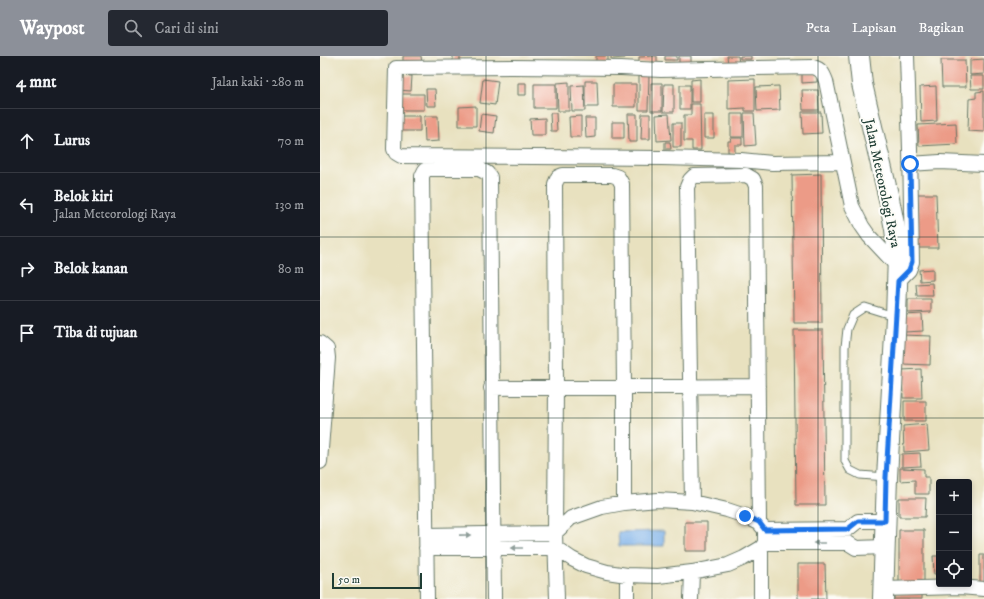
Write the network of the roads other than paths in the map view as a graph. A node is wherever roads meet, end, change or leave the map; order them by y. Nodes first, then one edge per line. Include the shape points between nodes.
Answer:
1 (859, 56) edge
2 (907, 56) edge
3 (661, 63) edge
4 (843, 162) junction
5 (910, 164) junction
6 (984, 164) edge
7 (898, 274) junction
8 (896, 317) junction
9 (320, 343) edge
10 (624, 386) junction
11 (691, 386) junction
12 (758, 386) junction
13 (556, 387) junction
14 (491, 388) junction
15 (320, 462) edge
16 (886, 477) junction
17 (692, 502) junction
18 (624, 503) junction
19 (885, 521) junction
20 (555, 533) junction
21 (762, 536) junction
22 (848, 536) junction
23 (493, 541) junction
24 (426, 542) junction
25 (884, 547) junction
26 (556, 548) junction
27 (692, 572) junction
28 (627, 575) junction
29 (984, 589) edge
30 (883, 594) edge
31 (427, 599) edge
32 (494, 599) edge
33 (557, 599) edge
34 (628, 599) edge
35 (692, 599) edge
36 (761, 599) edge

1 - 7 main road, Jalan Meteorologi Raya via 862,84 895,229
2 - 5 street
3 - 4 street via 817,68 826,81
3 - 4 street via 621,68 396,68 395,152 401,156
4 - 7 street via 852,206 869,236
5 - 6 street
5 - 7 street via 912,262 909,270
7 - 8 main road, Jalan Meteorologi Raya
8 - 16 main road, Jalan Meteorologi Raya
8 - 16 lane via 865,307 853,315 847,329 845,347 845,461 850,470 860,475
9 - 15 street via 327,349 328,358
10 - 11 street
10 - 13 street
10 - 13 street via 622,184 618,177 612,175 563,174 558,177 555,184
10 - 18 street
11 - 12 street
11 - 12 street via 687,187 694,176 746,175 753,179 756,186
11 - 17 street
12 - 21 street
13 - 14 street
13 - 20 street
14 - 23 street
14 - 24 street via 490,177 479,169 425,170 422,176
16 - 19 main road, Jalan Meteorologi Raya
17 - 18 street via 658,500
17 - 21 street via 745,516
18 - 20 street via 602,507 571,518
19 - 22 street via 858,521
19 - 25 main road, Jalan Meteorologi Raya
20 - 23 street
20 - 26 street
21 - 22 street
21 - 27 street via 744,558 728,565
21 - 36 street
22 - 25 street via 856,548
23 - 24 street
26 -> 23 street
23 - 32 street
24 - 31 street
25 - 30 main road, Jalan Meteorologi Raya
26 - 28 street via 586,566
26 - 33 street
27 - 28 street via 658,576
27 - 35 street
28 - 34 street
29 - 30 street via 960,587

